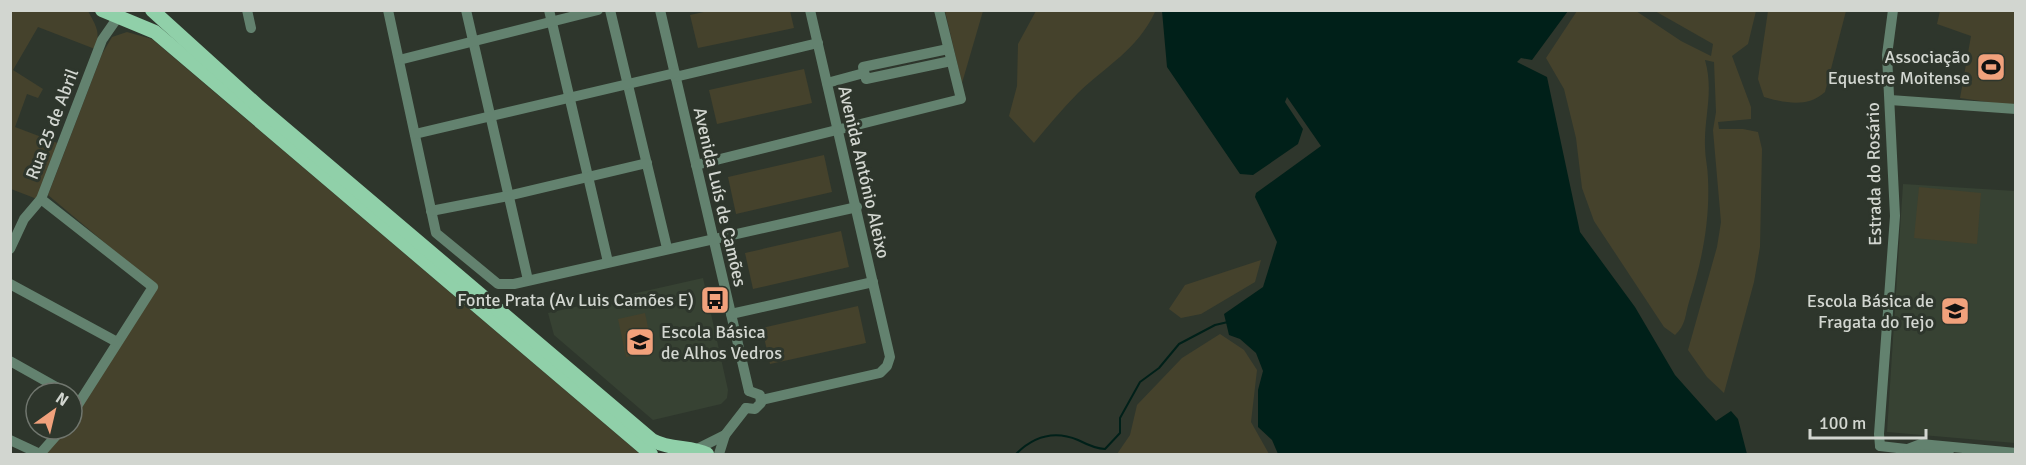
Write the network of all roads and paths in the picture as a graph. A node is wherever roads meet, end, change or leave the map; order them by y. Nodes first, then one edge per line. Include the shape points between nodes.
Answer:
1 (101, 10) edge
2 (152, 10) edge
3 (247, 10) edge
4 (388, 10) edge
5 (466, 10) edge
6 (598, 10) edge
7 (610, 10) edge
8 (660, 10) edge
9 (810, 10) edge
10 (939, 10) edge
11 (1893, 10) edge
12 (125, 15) edge
13 (550, 16) edge
14 (250, 28) dead end
15 (102, 40) junction
16 (473, 42) junction
17 (818, 43) junction
18 (948, 49) junction
19 (399, 60) junction
20 (951, 61) junction
21 (864, 73) junction
22 (675, 75) junction
23 (827, 83) junction
24 (628, 85) junction
25 (569, 100) junction
26 (1890, 100) junction
27 (2016, 109) edge
28 (490, 119) junction
29 (837, 129) junction
30 (415, 134) junction
31 (647, 163) junction
32 (696, 165) junction
33 (588, 177) junction
34 (508, 196) junction
35 (41, 199) junction
36 (857, 207) junction
37 (431, 211) junction
38 (713, 239) junction
39 (667, 248) junction
40 (10, 249) edge
41 (608, 262) junction
42 (528, 280) junction
43 (873, 282) junction
44 (10, 284) edge
45 (730, 314) junction
46 (117, 342) junction
47 (10, 361) edge
48 (46, 381) edge
49 (84, 387) edge
50 (749, 391) junction
51 (762, 400) junction
52 (746, 408) junction
53 (725, 435) junction
54 (10, 440) edge
55 (51, 441) edge
56 (1908, 449) junction
57 (1884, 450) edge
58 (693, 453) edge
59 (2016, 453) edge
60 (40, 454) edge
61 (651, 454) edge
62 (719, 454) edge
63 (1950, 454) edge

1 - 12 main road
1 - 15 street via 105,31
2 - 58 main road via 257,105 652,440
3 - 14 street
4 - 19 street
5 - 16 street
6 - 13 street
7 - 24 street
8 - 22 street, Avenida Luís de Camões
9 - 17 street, Avenida António Aleixo
10 - 18 street
11 - 26 street, Estrada do Rosário via 1887,55
12 - 15 street
12 - 61 main road via 164,40
13 - 16 street
13 - 25 street
15 - 35 street, Rua 25 de Abril
16 - 19 street
16 - 28 street
17 - 22 street
17 - 23 street, Avenida António Aleixo
18 - 20 street
18 - 21 street via 863,67
19 - 30 street
20 - 21 street via 866,79
20 - 29 street via 961,99
21 - 23 street
22 - 24 street
22 - 32 street, Avenida Luís de Camões
23 - 29 street, Avenida António Aleixo
24 - 25 street
24 - 31 street
25 - 28 street
25 - 33 street
26 - 27 street
26 - 57 street, Estrada do Rosário via 1895,216 1879,434
28 - 30 street
28 - 34 street
29 - 32 street
29 - 36 street, Avenida António Aleixo
30 - 37 street
31 - 33 street
31 - 39 street
32 - 38 street, Avenida Luís de Camões
33 - 34 street
33 - 41 street
34 - 37 street
34 - 42 street
35 - 40 street, Rua 25 de Abril via 24,219
35 - 46 street via 153,287
36 - 38 street
36 - 43 street, Avenida António Aleixo
37 - 42 street via 436,233 493,282 501,285
38 - 39 street
38 - 45 street, Avenida Luís de Camões
39 - 41 street
41 - 42 street
43 - 45 street
43 - 51 street, Avenida António Aleixo via 889,362 880,373
44 - 46 street
45 - 50 street, Avenida Luís de Camões
46 - 49 street
47 - 48 street
50 - 51 street via 758,392
50 - 52 street via 743,397
51 - 52 street via 755,409
52 - 53 street
53 - 58 street
53 - 62 street
54 - 60 street
55 - 60 street
56 - 57 street
56 - 59 street via 1921,444
56 - 63 street

